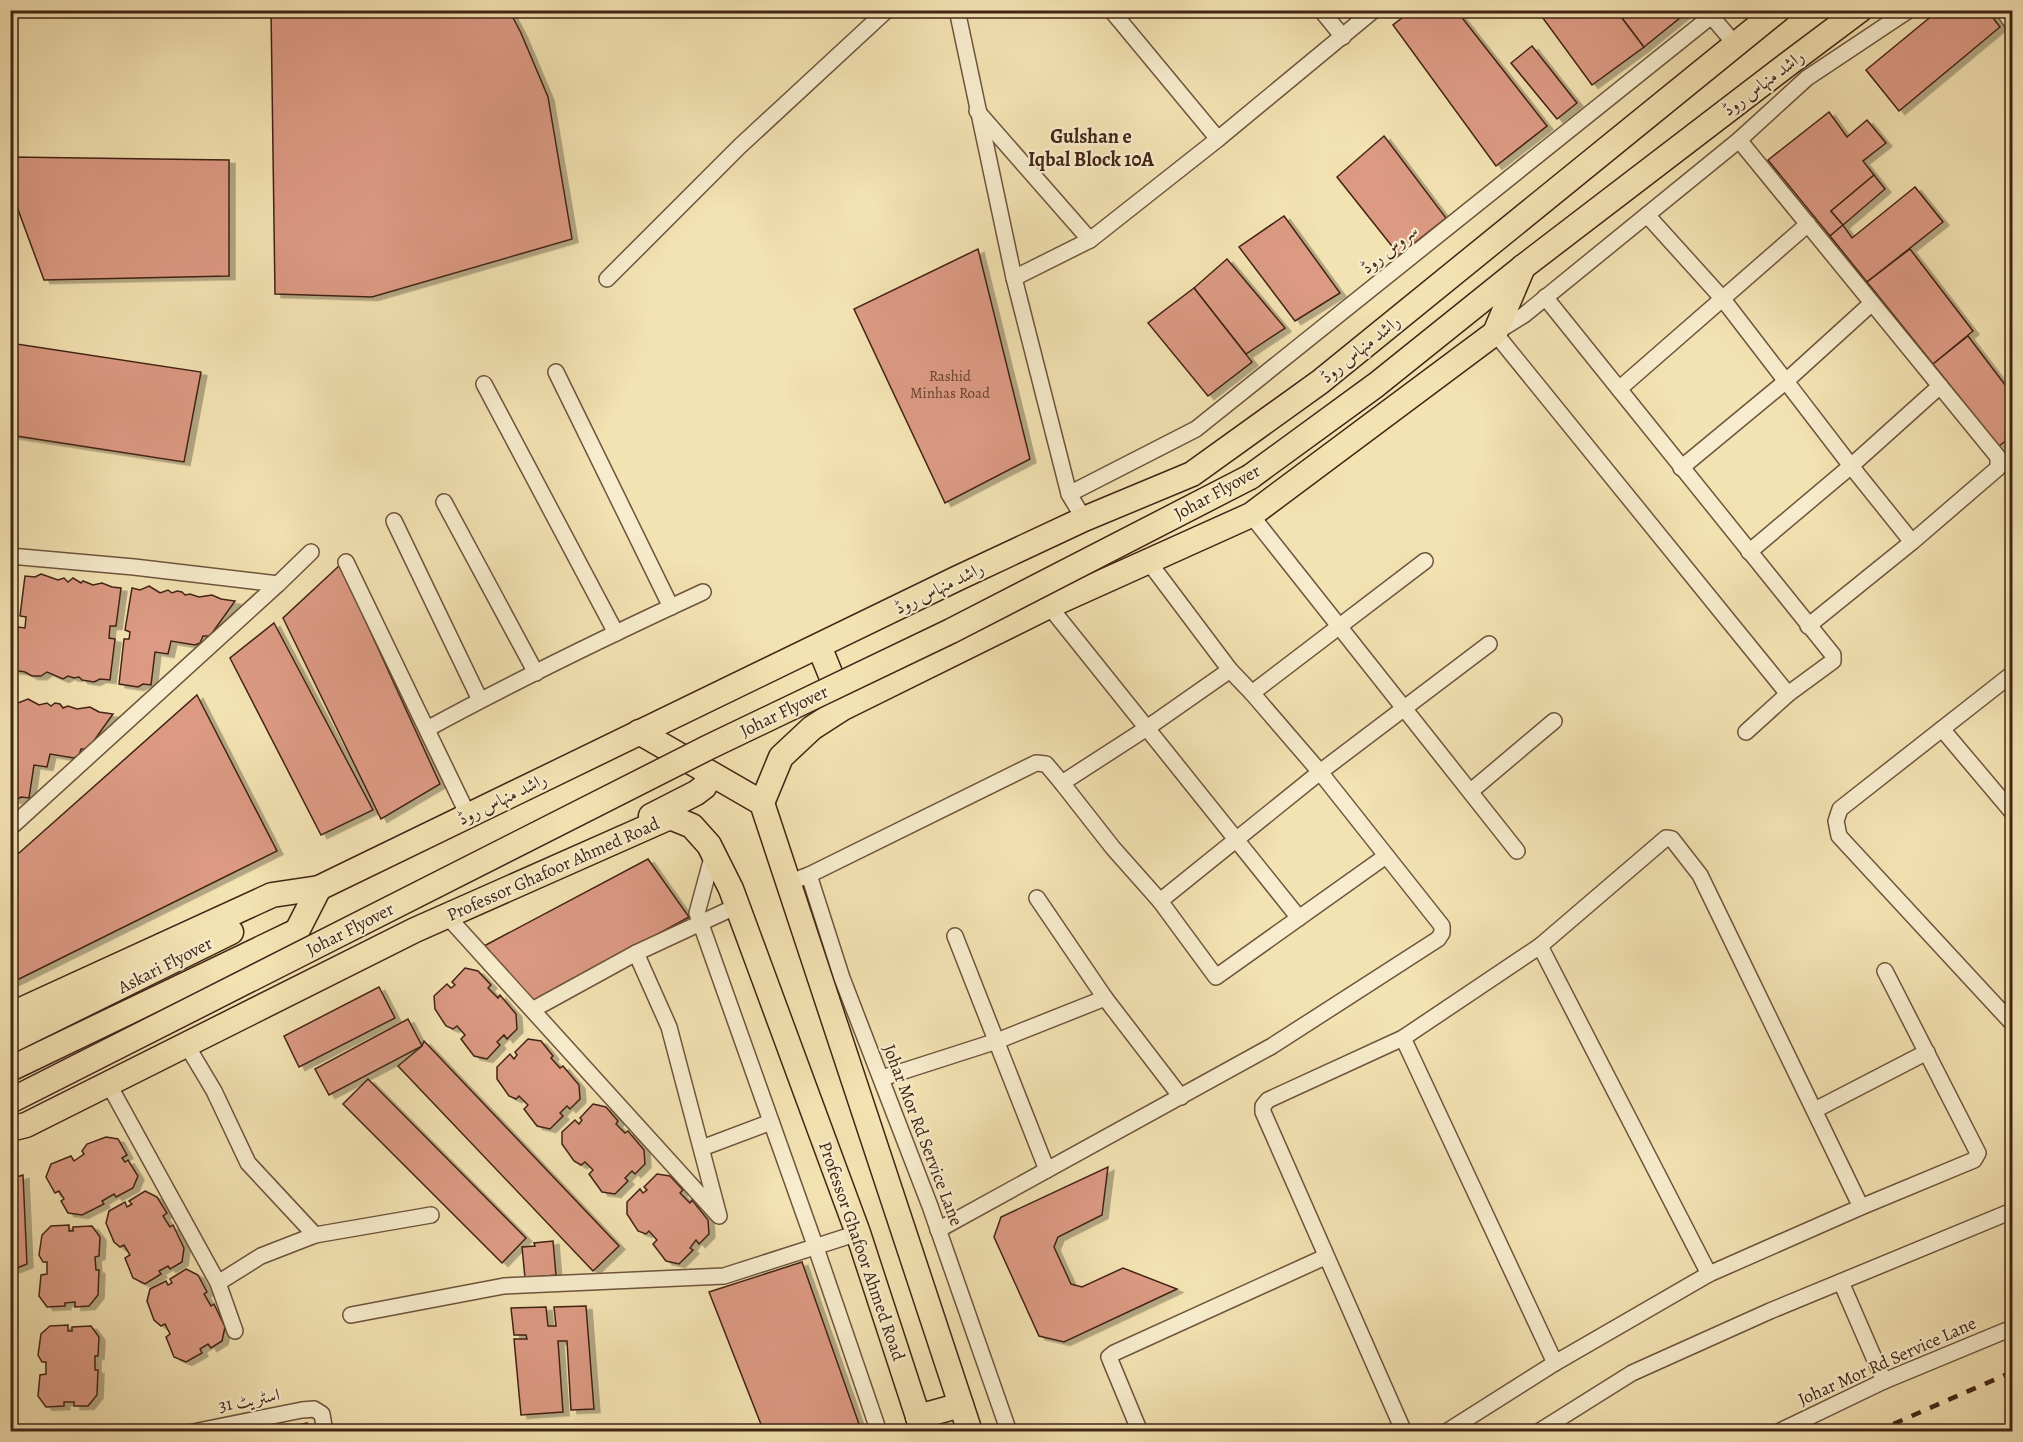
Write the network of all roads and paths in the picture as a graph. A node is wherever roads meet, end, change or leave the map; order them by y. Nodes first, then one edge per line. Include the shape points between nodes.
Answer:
1 (887, 10) edge
2 (957, 10) edge
3 (1111, 10) edge
4 (1321, 10) edge
5 (1374, 10) edge
6 (1778, 10) edge
7 (1860, 10) edge
8 (1909, 10) edge
9 (2003, 10) edge
10 (1712, 13) edge
11 (2013, 23) edge
12 (1342, 37) junction
13 (1735, 44) junction
14 (1788, 64) junction
15 (1807, 78) junction
16 (977, 110) junction
17 (1218, 139) junction
18 (1739, 140) junction
19 (1647, 215) junction
20 (1808, 224) junction
21 (1090, 240) junction
22 (1523, 267) junction
23 (1014, 278) junction
24 (607, 279) dead end
25 (1545, 297) junction
26 (1722, 298) junction
27 (1872, 303) junction
28 (1496, 333) junction
29 (556, 372) dead end
30 (1785, 382) junction
31 (484, 384) dead end
32 (1940, 386) junction
33 (1618, 389) junction
34 (1851, 466) junction
35 (1681, 468) junction
36 (1069, 494) junction
37 (444, 502) dead end
38 (1251, 514) junction
39 (1084, 519) junction
40 (394, 521) dead end
41 (1912, 542) junction
42 (311, 552) dead end
43 (1749, 552) junction
44 (10, 556) edge
45 (1148, 561) junction
46 (1425, 561) dead end
47 (346, 562) dead end
48 (278, 584) junction
49 (703, 592) dead end
50 (1050, 606) junction
51 (670, 607) junction
52 (1340, 626) junction
53 (1808, 626) junction
54 (616, 633) junction
55 (1489, 644) dead end
56 (819, 646) junction
57 (1230, 670) junction
58 (536, 673) junction
59 (2013, 674) edge
60 (1252, 693) junction
61 (1788, 694) junction
62 (480, 700) junction
63 (1405, 707) junction
64 (843, 708) junction
65 (1554, 721) dead end
66 (1147, 728) junction
67 (427, 729) junction
68 (1942, 729) junction
69 (639, 732) junction
70 (1746, 732) dead end
71 (1320, 772) junction
72 (711, 774) junction
73 (1062, 783) junction
74 (1471, 790) junction
75 (762, 803) junction
76 (2013, 812) edge
77 (468, 815) junction
78 (11, 826) edge
79 (1235, 840) junction
80 (1517, 851) dead end
81 (713, 854) junction
82 (1386, 856) junction
83 (561, 864) junction
84 (809, 875) junction
85 (787, 885) junction
86 (319, 888) junction
87 (1037, 898) dead end
88 (1160, 901) junction
89 (738, 906) junction
90 (447, 916) junction
91 (1299, 918) junction
92 (701, 924) junction
93 (955, 936) dead end
94 (1540, 946) junction
95 (636, 953) junction
96 (1885, 971) dead end
97 (1105, 998) junction
98 (532, 1010) junction
99 (10, 1015) edge
100 (2013, 1023) edge
101 (1403, 1038) junction
102 (10, 1041) edge
103 (997, 1041) junction
104 (186, 1044) junction
105 (1927, 1053) junction
106 (875, 1062) junction
107 (10, 1069) edge
108 (849, 1070) junction
109 (882, 1078) junction
110 (108, 1083) junction
111 (1181, 1097) junction
112 (10, 1101) edge
113 (1815, 1110) junction
114 (771, 1122) junction
115 (18, 1127) edge
116 (702, 1148) junction
117 (1047, 1170) junction
118 (1861, 1207) junction
119 (2013, 1211) edge
120 (431, 1215) dead end
121 (938, 1230) junction
122 (858, 1233) junction
123 (315, 1235) junction
124 (815, 1245) junction
125 (1325, 1257) junction
126 (1709, 1274) junction
127 (1841, 1282) junction
128 (218, 1284) junction
129 (351, 1315) dead end
130 (2013, 1328) edge
131 (235, 1331) dead end
132 (1555, 1363) junction
133 (1884, 1381) junction
134 (962, 1405) junction
135 (920, 1424) edge
136 (193, 1431) edge
137 (325, 1431) edge
138 (879, 1431) edge
139 (970, 1431) edge
140 (1009, 1431) edge
141 (1140, 1431) edge
142 (1404, 1431) edge
143 (1446, 1431) edge
144 (1538, 1431) edge
145 (1778, 1431) edge

1 - 24 street via 740,147
2 - 16 street
3 - 17 street
4 - 12 street
5 - 12 street
6 - 13 main road, راشد منہاس روڈ
7 - 14 main road, راشد منہاس روڈ
8 - 15 street
9 - 11 street
10 - 13 street
10 - 36 street, سروس روڈ via 1196,429
12 - 17 street
13 - 39 main road, راشد منہاس روڈ via 1320,382 1192,474
14 - 15 street
14 - 22 main road, راشد منہاس روڈ
15 - 18 street
16 - 21 street
16 - 23 street
17 - 21 street
18 - 19 street
18 - 20 street
19 - 25 street
19 - 26 street
20 - 26 street
20 - 27 street
21 - 23 street
22 - 28 main road
22 - 112 main road, Johar Flyover, bridge via 1376,385 1250,477 951,631 709,747
23 - 36 street
25 - 28 street
25 - 33 street
26 - 30 street
26 - 33 street
27 - 30 street
27 - 32 street
28 - 38 main road
28 - 61 street
29 - 51 street
30 - 34 street
30 - 35 street
31 - 54 street
32 - 34 street
32 - 41 street via 1998,457 1998,468
33 - 35 street
34 - 41 street
34 - 43 street
35 - 43 street
36 - 39 street
37 - 58 street
38 - 45 main road
38 - 52 street
39 - 56 main road, راشد منہاس روڈ
40 - 62 street
41 - 53 street
42 - 48 street
43 - 53 street
44 - 48 street
45 - 50 main road
45 - 57 street
46 - 52 street
47 - 67 street
48 - 78 street
49 - 51 street
50 - 64 main road
50 - 66 street
51 - 54 street
52 - 60 street
52 - 63 street
53 - 61 street via 1833,660
54 - 58 street
55 - 63 street
56 - 64 main road
56 - 69 main road, راشد منہاس روڈ
57 - 60 street
57 - 66 street
58 - 62 street
59 - 68 street
60 - 71 street
61 - 70 street
62 - 67 street
63 - 71 street
63 - 74 street
64 - 75 main road via 812,728 781,758
65 - 74 street
66 - 73 street
66 - 79 street
67 - 77 street
68 - 76 street
68 - 100 street via 1840,809 1836,822 1839,836
69 - 72 main road
69 - 77 main road, راشد منہاس روڈ
71 - 79 street
71 - 82 street
72 - 75 main road
72 - 83 main road via 696,793
73 - 84 street via 1046,765 1036,763
73 - 88 street
74 - 80 street
75 - 85 main road
77 - 86 main road, راشد منہاس روڈ
79 - 88 street
79 - 91 street
81 - 83 main road, Professor Ghafoor Ahmed Road via 692,826 670,817
81 - 89 main road, Professor Ghafoor Ahmed Road
81 - 92 street via 697,913
82 - 91 street
82 - 111 street via 1442,926 1438,939 1272,1046
83 - 90 main road, Professor Ghafoor Ahmed Road
84 - 85 street
84 - 106 street, Johar Mor Rd Service Lane via 842,978
85 - 108 main road
86 - 99 main road, راشد منہاس روڈ via 272,895
86 - 102 main road, Askari Flyover
86 - 107 main road via 297,931
87 - 97 street
88 - 91 street via 1216,977
89 - 92 street
89 - 122 main road, Professor Ghafoor Ahmed Road
90 - 98 street
90 - 104 main road, Professor Ghafoor Ahmed Road
92 - 95 street
92 - 114 street
93 - 103 street
94 - 101 street
94 - 113 street via 1661,840 1671,839 1700,875
94 - 126 street
95 - 98 street
95 - 116 street via 669,1027
96 - 105 street
97 - 103 street
97 - 111 street
98 - 116 street via 719,1216
101 - 125 street via 1268,1100 1263,1106
101 - 132 street
103 - 109 street
103 - 117 street
104 - 110 main road, Professor Ghafoor Ahmed Road
104 - 123 street via 214,1091 248,1163
105 - 113 street
105 - 118 street via 1977,1157
106 - 108 street
106 - 109 street, Johar Mor Rd Service Lane
108 - 134 main road
109 - 121 street, Johar Mor Rd Service Lane
110 - 115 main road, Professor Ghafoor Ahmed Road
110 - 128 street
111 - 117 street
113 - 118 street
114 - 116 street
114 - 124 street
117 - 121 street
118 - 126 street
119 - 127 street
120 - 123 street
121 - 140 street, Johar Mor Rd Service Lane
122 - 124 street
122 - 135 main road, Professor Ghafoor Ahmed Road
123 - 128 street via 261,1256
124 - 129 street via 724,1276 504,1286
124 - 138 street
125 - 141 street via 1109,1357
125 - 142 street
126 - 132 street
127 - 133 street
127 - 144 street via 1632,1373
128 - 131 street
130 - 133 street, Johar Mor Rd Service Lane
132 - 143 street
133 - 145 street, Johar Mor Rd Service Lane
134 - 135 main road
134 - 139 main road
136 - 137 street, اسٹریٹ 31 via 314,1409 322,1414

